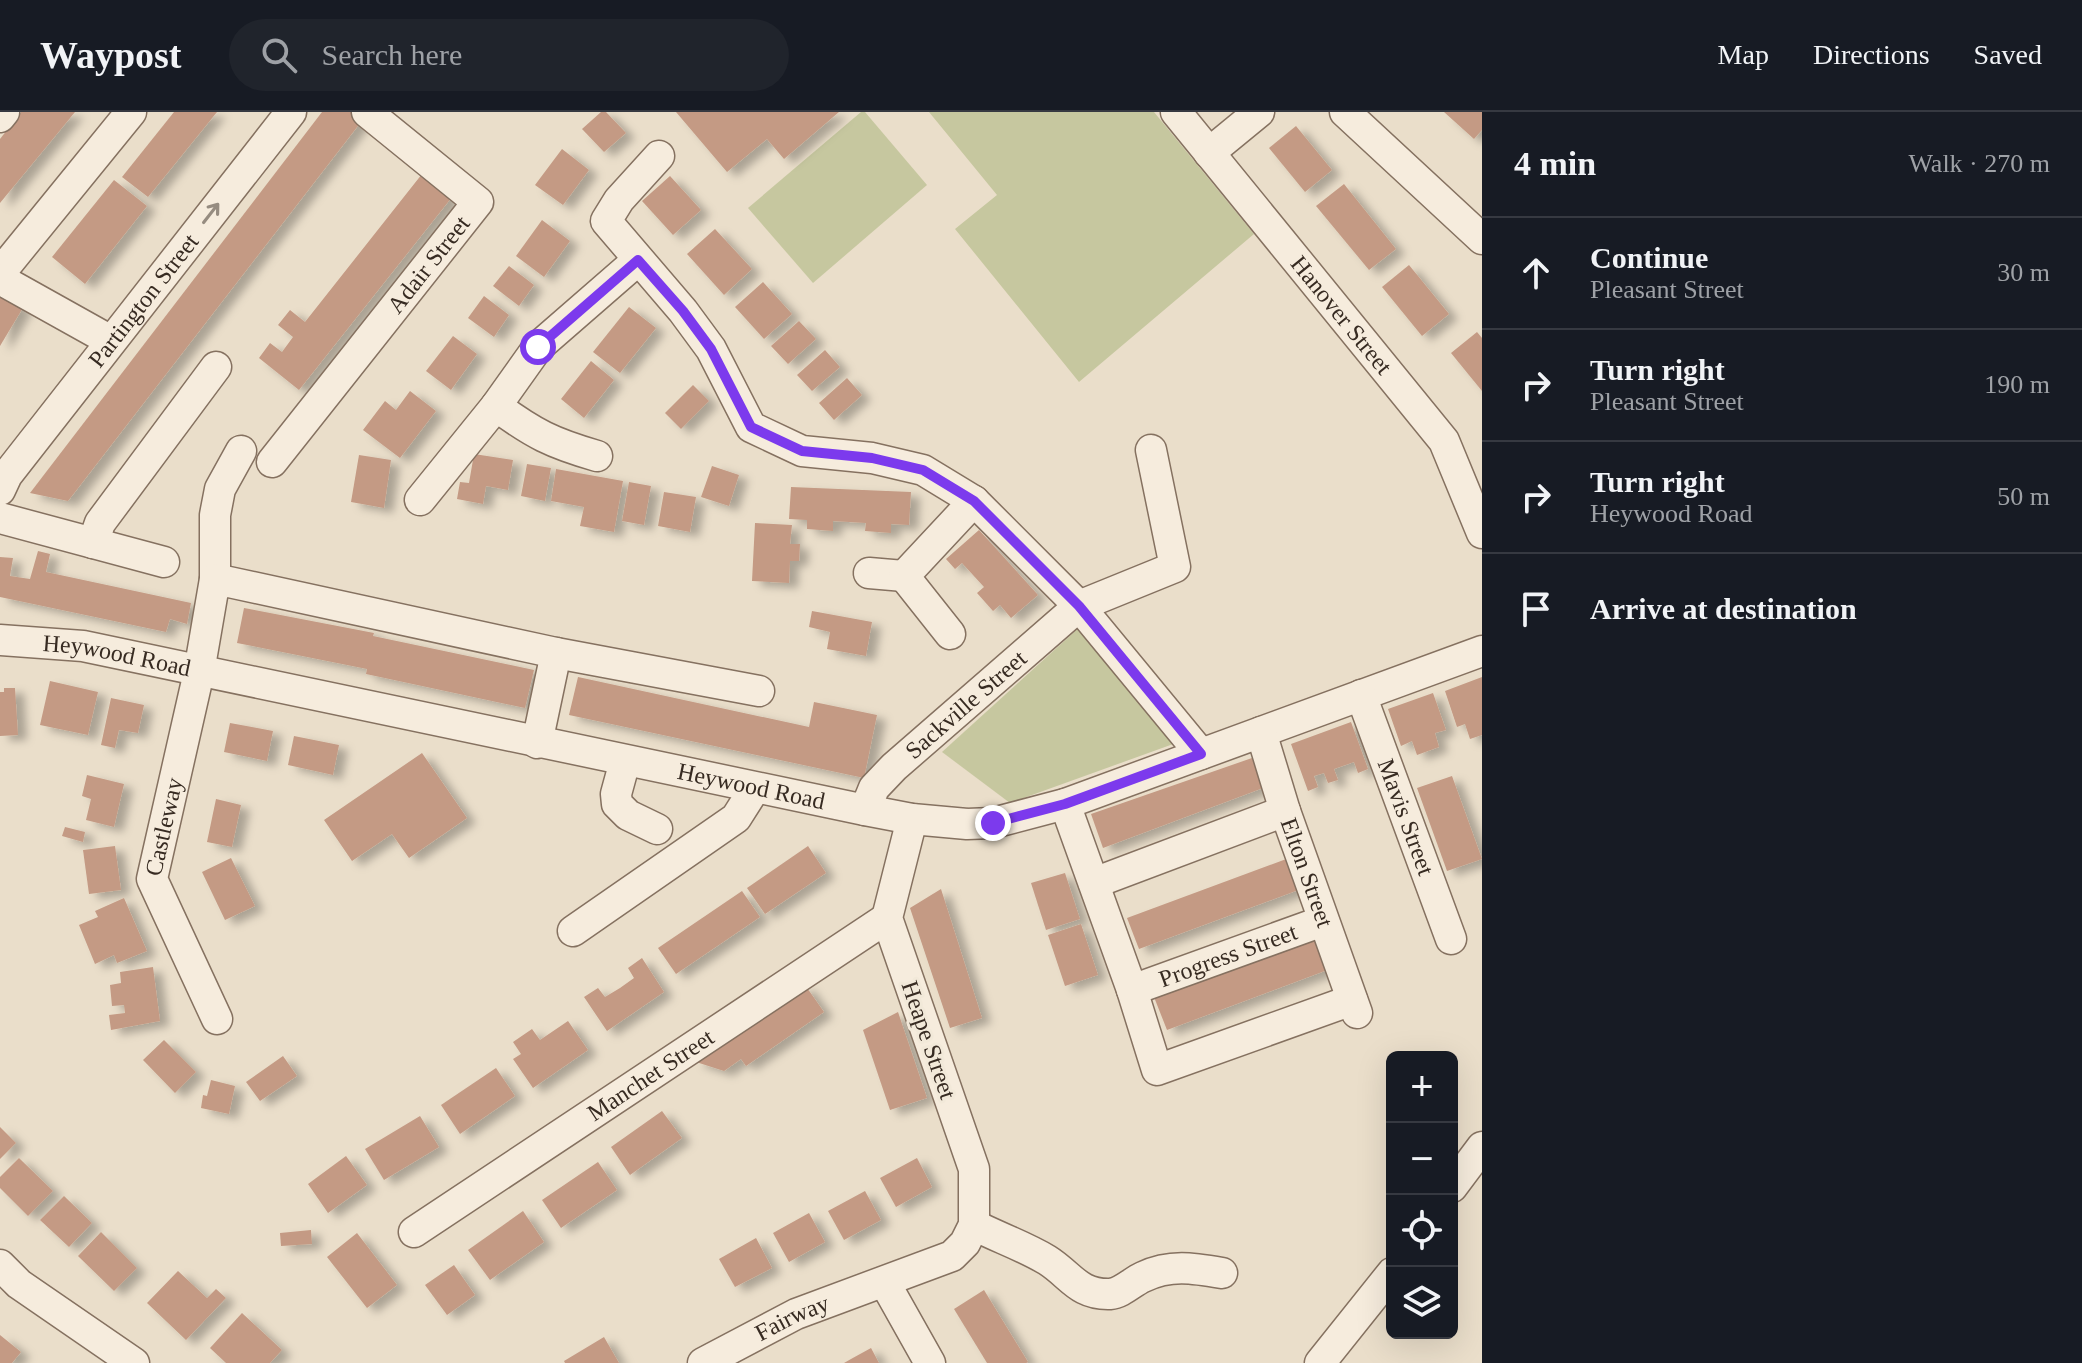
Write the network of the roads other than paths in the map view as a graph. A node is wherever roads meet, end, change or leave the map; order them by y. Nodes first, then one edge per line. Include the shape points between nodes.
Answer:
1 (4, 112) edge
2 (131, 112) edge
3 (367, 112) edge
4 (1176, 112) edge
5 (1259, 112) edge
6 (1345, 112) edge
7 (282, 115) edge
8 (0, 117) edge
9 (1209, 153) junction
10 (659, 156) dead end
11 (1482, 239) edge
12 (638, 260) junction
13 (0, 276) edge
14 (111, 341) junction
15 (216, 367) dead end
16 (496, 406) junction
17 (278, 441) dead end
18 (1151, 450) dead end
19 (241, 451) dead end
20 (597, 456) dead end
21 (0, 490) edge
22 (420, 500) dead end
23 (974, 501) junction
24 (0, 518) edge
25 (1482, 533) edge
26 (93, 543) junction
27 (164, 562) dead end
28 (869, 573) dead end
29 (904, 576) junction
30 (215, 579) junction
31 (1079, 606) junction
32 (950, 634) dead end
33 (0, 640) edge
34 (1482, 651) edge
35 (556, 653) junction
36 (199, 672) junction
37 (759, 691) dead end
38 (1361, 695) junction
39 (1261, 732) junction
40 (537, 743) junction
41 (1201, 754) junction
42 (625, 761) junction
43 (755, 788) junction
44 (1065, 804) junction
45 (865, 810) junction
46 (1285, 811) junction
47 (912, 819) junction
48 (657, 829) dead end
49 (1094, 883) junction
50 (887, 918) junction
51 (1323, 921) junction
52 (573, 931) dead end
53 (1451, 939) dead end
54 (1132, 990) junction
55 (217, 1019) dead end
56 (1482, 1147) edge
57 (1458, 1179) edge
58 (974, 1225) junction
59 (414, 1232) dead end
60 (0, 1265) edge
61 (1222, 1273) dead end
62 (1386, 1280) edge
63 (885, 1283) junction
64 (134, 1363) edge
65 (703, 1363) edge
66 (930, 1363) edge
67 (1320, 1363) edge

1 - 8 street
2 - 13 street
3 - 17 street, Adair Street via 478,202
4 - 9 street, Hanover Street
5 - 9 street
6 - 11 street
14 -> 7 street, Partington Street
9 - 25 street, Hanover Street via 1444,441
10 - 12 street via 606,221
12 - 16 street via 538,347
12 - 23 street via 711,349 751,427 802,451 923,470
13 - 14 street
14 - 21 street, Partington Street
15 - 26 street via 100,523
16 - 20 street via 533,433
16 - 22 street
18 - 31 street, Sackville Street via 1175,567
19 - 30 street, Castleway via 220,489
23 - 29 street
23 - 31 street
24 - 26 street
26 - 27 street
28 - 29 street
29 - 32 street
30 - 35 street
30 - 36 street, Castleway
31 - 41 street
31 - 45 street, Sackville Street via 894,767 874,788
33 - 36 street, Heywood Road via 83,646
34 - 38 street, Heywood Road
35 - 37 street
35 - 40 street
36 - 40 street, Heywood Road
36 - 55 street, Castleway via 152,879
38 - 39 street, Heywood Road
38 - 53 street, Mavis Street
39 - 41 street, Heywood Road
39 - 46 street, Elton Street
40 - 42 street, Heywood Road
41 - 44 street, Heywood Road
42 - 43 street, Heywood Road
42 - 48 street via 617,804
43 - 45 street, Heywood Road
43 - 52 street via 736,818
44 - 47 street, Heywood Road via 993,823
44 - 49 street
45 - 47 street, Heywood Road
46 - 49 street
46 - 51 street, Elton Street
47 - 50 street
49 - 54 street
50 - 58 street, Heape Street via 974,1169
50 - 59 street, Manchet Street
51 - 54 street, Progress Street
51 - 54 street, Elton Street via 1354,1007 1157,1070
56 - 57 street
58 - 61 street via 1048,1260 1090,1293 1114,1294 1162,1270 1183,1267
58 - 63 street, Fairway via 952,1256
60 - 64 street via 19,1284
62 - 67 street
63 - 65 street, Fairway via 796,1314
63 - 66 street

